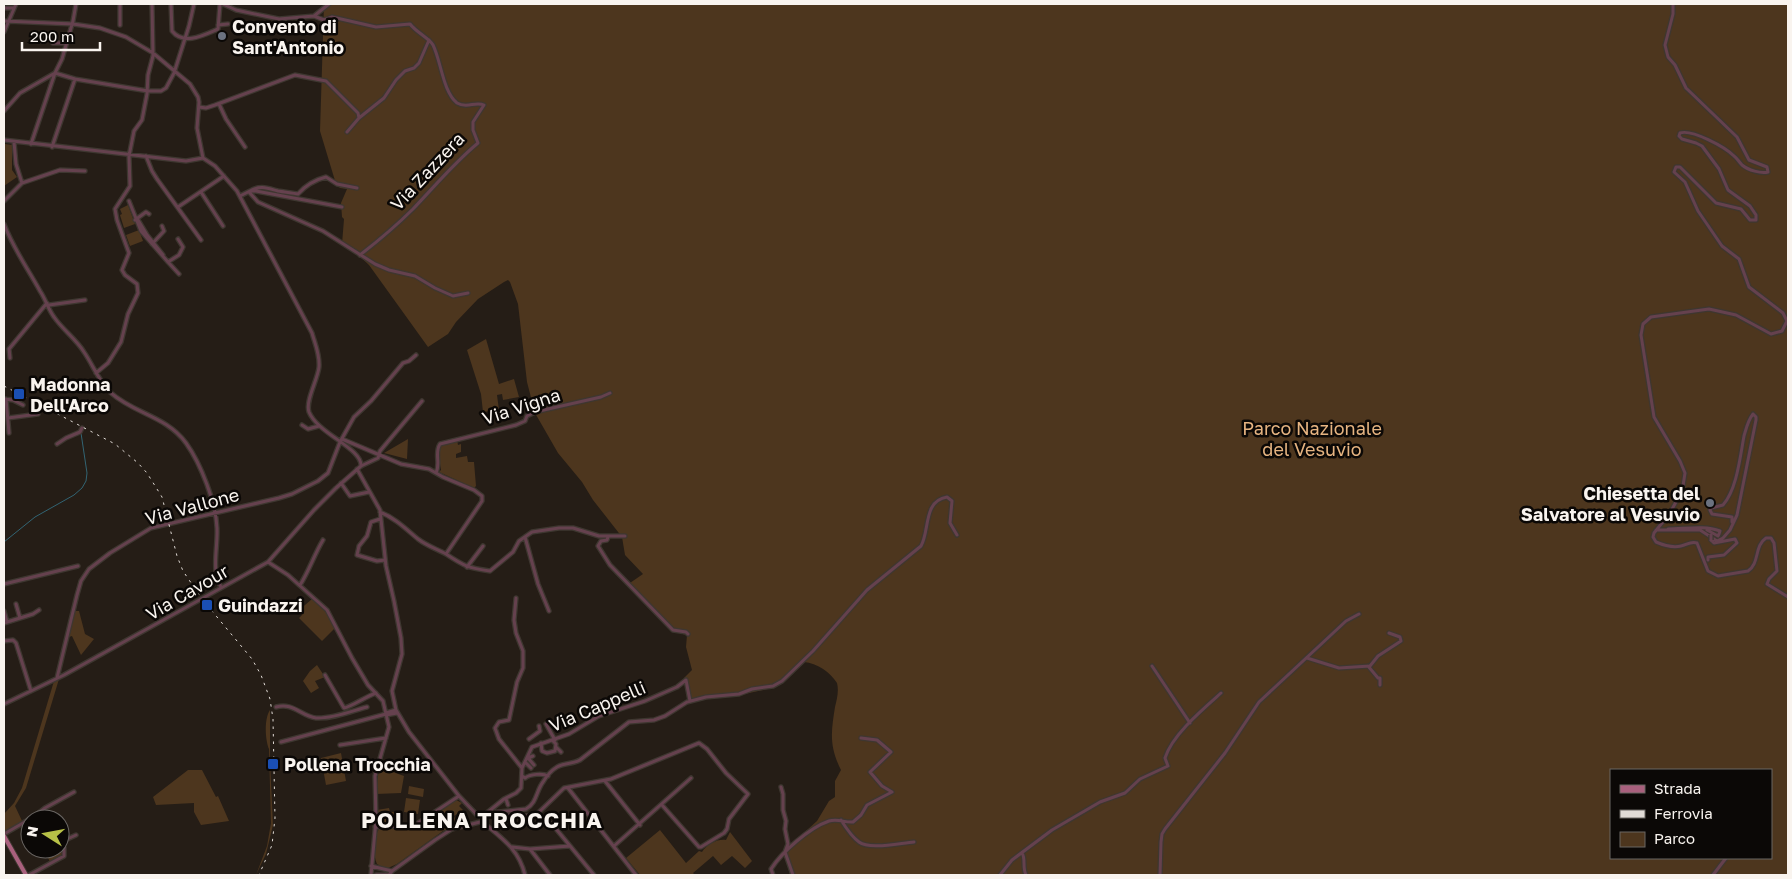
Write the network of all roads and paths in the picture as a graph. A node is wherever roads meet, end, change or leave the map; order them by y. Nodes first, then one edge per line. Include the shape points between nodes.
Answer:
1 (76, 4) edge
2 (120, 4) edge
3 (152, 4) edge
4 (171, 4) edge
5 (194, 4) edge
6 (222, 4) edge
7 (329, 4) edge
8 (1673, 4) edge
9 (15, 6) edge
10 (4, 8) edge
11 (314, 16) junction
12 (4, 21) edge
13 (8, 21) junction
14 (72, 24) junction
15 (228, 24) dead end
16 (120, 25) dead end
17 (218, 25) junction
18 (4, 32) edge
19 (184, 39) junction
20 (429, 40) junction
21 (54, 43) dead end
22 (66, 43) junction
23 (153, 53) junction
24 (175, 70) junction
25 (55, 74) junction
26 (75, 79) junction
27 (148, 91) junction
28 (219, 104) junction
29 (199, 107) junction
30 (4, 111) edge
31 (359, 118) junction
32 (347, 132) dead end
33 (4, 140) edge
34 (14, 142) junction
35 (31, 144) junction
36 (52, 147) junction
37 (245, 147) dead end
38 (129, 154) junction
39 (146, 156) junction
40 (203, 158) junction
41 (85, 171) dead end
42 (224, 176) junction
43 (22, 183) junction
44 (357, 188) dead end
45 (249, 191) junction
46 (201, 192) junction
47 (125, 193) junction
48 (240, 196) junction
49 (4, 200) edge
50 (178, 207) junction
51 (342, 207) dead end
52 (149, 214) dead end
53 (136, 219) junction
54 (4, 224) edge
55 (162, 226) dead end
56 (224, 226) dead end
57 (178, 239) dead end
58 (201, 240) dead end
59 (152, 244) junction
60 (360, 255) junction
61 (168, 262) junction
62 (179, 274) dead end
63 (468, 292) dead end
64 (85, 300) dead end
65 (48, 304) junction
66 (416, 355) dead end
67 (10, 358) dead end
68 (96, 373) junction
69 (610, 393) dead end
70 (5, 399) edge
71 (422, 401) dead end
72 (23, 405) dead end
73 (38, 414) dead end
74 (8, 418) junction
75 (302, 425) dead end
76 (319, 426) junction
77 (82, 428) dead end
78 (9, 433) dead end
79 (341, 441) junction
80 (58, 444) dead end
81 (379, 454) junction
82 (361, 466) junction
83 (357, 469) junction
84 (436, 473) junction
85 (341, 483) junction
86 (369, 492) junction
87 (380, 512) junction
88 (216, 513) junction
89 (380, 519) junction
90 (1706, 529) junction
91 (1658, 530) junction
92 (957, 535) dead end
93 (1726, 535) junction
94 (625, 536) dead end
95 (1711, 536) junction
96 (608, 537) junction
97 (525, 538) junction
98 (323, 540) dead end
99 (483, 546) dead end
100 (446, 554) junction
101 (385, 560) junction
102 (1708, 560) dead end
103 (268, 562) junction
104 (78, 566) dead end
105 (467, 566) junction
106 (4, 584) edge
107 (300, 585) junction
108 (221, 587) junction
109 (1788, 597) edge
110 (516, 598) dead end
111 (16, 604) dead end
112 (39, 610) dead end
113 (4, 611) edge
114 (549, 611) dead end
115 (1359, 614) dead end
116 (20, 618) junction
117 (6, 623) edge
118 (1389, 632) dead end
119 (688, 634) dead end
120 (4, 640) edge
121 (1306, 658) junction
122 (1152, 666) dead end
123 (1368, 666) junction
124 (325, 675) dead end
125 (57, 678) junction
126 (1380, 685) dead end
127 (31, 691) junction
128 (376, 693) junction
129 (1221, 693) dead end
130 (690, 701) junction
131 (4, 704) edge
132 (276, 707) dead end
133 (366, 707) dead end
134 (348, 710) junction
135 (396, 711) junction
136 (386, 714) junction
137 (1190, 722) junction
138 (546, 724) dead end
139 (539, 726) dead end
140 (386, 738) junction
141 (862, 738) dead end
142 (529, 740) dead end
143 (554, 740) junction
144 (281, 742) dead end
145 (541, 744) junction
146 (340, 746) dead end
147 (556, 749) junction
148 (561, 752) dead end
149 (533, 756) dead end
150 (526, 760) junction
151 (533, 766) dead end
152 (522, 768) junction
153 (522, 776) junction
154 (548, 776) junction
155 (692, 778) dead end
156 (605, 781) junction
157 (567, 787) junction
158 (781, 787) dead end
159 (74, 792) dead end
160 (459, 796) junction
161 (506, 799) junction
162 (508, 805) dead end
163 (662, 805) junction
164 (44, 809) edge
165 (509, 815) dead end
166 (484, 818) junction
167 (841, 820) junction
168 (552, 824) dead end
169 (20, 825) edge
170 (640, 825) junction
171 (375, 827) junction
172 (4, 835) edge
173 (76, 835) dead end
174 (565, 839) junction
175 (914, 842) dead end
176 (558, 846) junction
177 (570, 846) junction
178 (614, 846) junction
179 (512, 848) junction
180 (530, 849) junction
181 (785, 852) junction
182 (1022, 852) junction
183 (1725, 859) edge
184 (371, 866) junction
185 (390, 874) edge
186 (28, 875) edge
187 (371, 875) edge
188 (376, 875) edge
189 (383, 875) edge
190 (525, 875) edge
191 (550, 875) edge
192 (594, 875) edge
193 (636, 875) edge
194 (773, 875) edge
195 (793, 875) edge
196 (1000, 875) edge
197 (1026, 875) edge
198 (1160, 875) edge
199 (1713, 875) edge

1 - 14 street
2 - 16 street
3 - 23 street
4 - 19 street via 172,31
5 - 19 street
6 - 11 street, Via Zazzera via 279,19
6 - 17 street
7 - 11 street
8 - 91 street via 1665,45 1668,57 1690,92 1737,137 1749,160 1767,167 1768,172 1764,174 1747,168 1729,152 1698,135 1684,132 1679,136 1702,146 1731,193 1746,202 1756,220 1750,220 1738,207 1716,203 1680,167 1676,167 1674,172 1685,182 1698,211 1718,240 1739,259 1749,287 1780,310 1786,321 1782,331 1771,334 1736,315 1702,309 1658,315 1643,324 1641,335 1654,417 1685,473 1684,486
9 - 10 street
9 - 13 street
11 - 20 street, Via Zazzera via 341,18 381,28 410,24
12 - 13 street
13 - 14 street
13 - 18 street
14 - 22 street
14 - 23 street via 116,33
15 - 17 street
17 - 19 street via 218,29 206,34
19 - 24 street
20 - 31 street via 418,64 405,71 384,98
20 - 60 street, Via Zazzera via 451,96 464,106 484,105 473,122 478,143 412,210
21 - 22 street
22 - 25 street
23 - 24 street
23 - 27 street
24 - 27 street via 166,88
24 - 29 street via 195,91
25 - 26 street
25 - 30 street via 20,93
25 - 35 street
26 - 27 street
26 - 36 street
27 - 38 street via 142,120 134,130
28 - 29 street
28 - 31 street via 295,75 328,82 358,113
28 - 37 street
29 - 40 street via 197,128
31 - 32 street
33 - 34 street
34 - 35 street
34 - 43 street
35 - 36 street
36 - 38 street
38 - 39 street
38 - 47 street via 130,186
39 - 40 street via 186,160
39 - 50 street via 152,171
40 - 42 street
41 - 43 street via 60,170
42 - 46 street
42 - 48 street
43 - 49 street
44 - 45 street via 326,178 315,180 298,194 265,187
45 - 48 street
45 - 51 street
45 - 60 street via 258,202 323,231
46 - 50 street
46 - 56 street
47 - 53 street
47 - 68 street via 115,209 128,253 122,270 136,284 138,293 128,314 121,342 112,358
48 - 76 street via 318,349 319,369 308,407
50 - 58 street
52 - 53 street via 146,212
53 - 59 street
54 - 65 street
55 - 59 street via 164,231
57 - 61 street via 184,247
59 - 61 street
60 - 63 street via 382,267 415,276 448,294
61 - 62 street
64 - 65 street
65 - 67 street via 9,349
65 - 68 street via 52,315 84,351
66 - 79 street, Via Vallone via 403,363 354,417
68 - 88 street via 112,394 171,427 183,440 202,474
69 - 84 street, Via Vigna via 535,412 516,425 442,443 437,448
70 - 72 street
70 - 74 street
71 - 81 street, Via Cavour
73 - 74 street
74 - 78 street
75 - 76 street via 308,429
76 - 79 street
77 - 80 street
79 - 81 street
79 - 82 street via 358,456
79 - 88 street, Via Vallone via 328,473 318,481 292,494
81 - 82 street, Via Cavour via 376,460
81 - 84 street via 401,464
82 - 83 street, Via Cavour
83 - 85 street, Via Cavour
83 - 86 street
84 - 100 street via 482,496 482,502
85 - 86 street via 350,496
85 - 103 street, Via Cavour
86 - 87 street
87 - 89 street
87 - 100 street via 403,525 424,544
88 - 108 street via 215,574
88 - 125 street, Via Vallone via 151,528 110,552 89,570 81,581
89 - 101 street
89 - 101 street via 371,522 368,536 357,554
90 - 91 street
90 - 95 street
90 - 95 street via 1720,531 1718,536
91 - 93 street via 1700,530 1717,541
91 - 109 street via 1653,537 1662,544 1678,547 1697,543 1708,571 1718,576 1751,568 1761,542 1771,538 1777,571 1767,584
92 - 130 street via 950,523 952,501 947,497 935,501 921,546 867,590 791,673 773,686
93 - 93 street via 1737,515 1756,420 1753,414 1745,432 1734,486 1723,505 1710,510 1712,514 1733,518
94 - 96 street
95 - 102 street via 1714,543 1735,539 1737,543 1726,554 1708,557
96 - 97 street via 565,528 532,532
96 - 119 street via 598,546 610,565 672,630
97 - 105 street via 492,570
97 - 114 street
98 - 107 street
99 - 105 street
100 - 105 street
101 - 135 street via 402,646 392,688
103 - 107 street
103 - 108 street, Via Cavour
104 - 106 street
107 - 128 street via 330,613 352,658
108 - 125 street, Via Cavour via 174,616
110 - 152 street via 514,620 523,651 523,668 508,720 495,728
111 - 116 street
112 - 116 street
113 - 117 street
115 - 121 street via 1346,621
116 - 117 street
118 - 123 street via 1401,642
120 - 127 street via 16,643
121 - 123 street via 1339,668
121 - 198 street via 1259,702 1225,753 1165,829 1161,842
122 - 137 street
123 - 126 street via 1380,678
124 - 134 street
125 - 127 street, Via Cavour
127 - 131 street, Via Cavour
128 - 134 street
128 - 136 street via 383,701
129 - 137 street
130 - 143 street, Via Cappelli via 686,680 678,687 645,701 599,716
130 - 154 street via 654,720 629,722 580,760 558,766
132 - 134 street via 291,706 314,718
133 - 134 street
135 - 136 street
135 - 160 street
136 - 140 street via 389,727
136 - 144 street
137 - 182 street via 1165,755 1168,766 1140,779 1126,793 1100,802 1052,830
138 - 143 street
139 - 142 street via 540,731
140 - 146 street
140 - 171 street via 375,776
141 - 167 street via 877,740 891,752 870,772 892,792 868,804 853,822
143 - 145 street, Via Cappelli
143 - 147 street
145 - 147 street via 544,753
145 - 150 street, Via Cappelli via 532,747
147 - 148 street
149 - 150 street
150 - 151 street
150 - 152 street, Via Cappelli
152 - 153 street, Via Cappelli
153 - 154 street
153 - 161 street, Via Cappelli via 521,788
154 - 166 street via 530,806
155 - 163 street
156 - 157 street
156 - 163 street via 700,743 748,794 729,819 724,833 701,847
156 - 170 street
157 - 165 street via 537,814
157 - 178 street
158 - 181 street via 788,844
159 - 164 street
160 - 166 street
160 - 171 street via 415,825
161 - 162 street
161 - 166 street, Via Cappelli
163 - 170 street
166 - 179 street via 486,825
166 - 185 street via 452,829
167 - 175 street via 862,844
167 - 181 street via 814,828
168 - 174 street
169 - 172 street
170 - 178 street
171 - 184 street
172 - 186 main road
173 - 186 street via 61,842 64,856
174 - 176 street
174 - 177 street
176 - 177 street
176 - 180 street
177 - 192 street
178 - 193 street
179 - 180 street
179 - 190 street
180 - 191 street
181 - 194 street via 771,869
181 - 195 street
182 - 196 street
182 - 197 street
183 - 199 street
184 - 185 street
184 - 187 street
185 - 189 street
188 - 189 street

